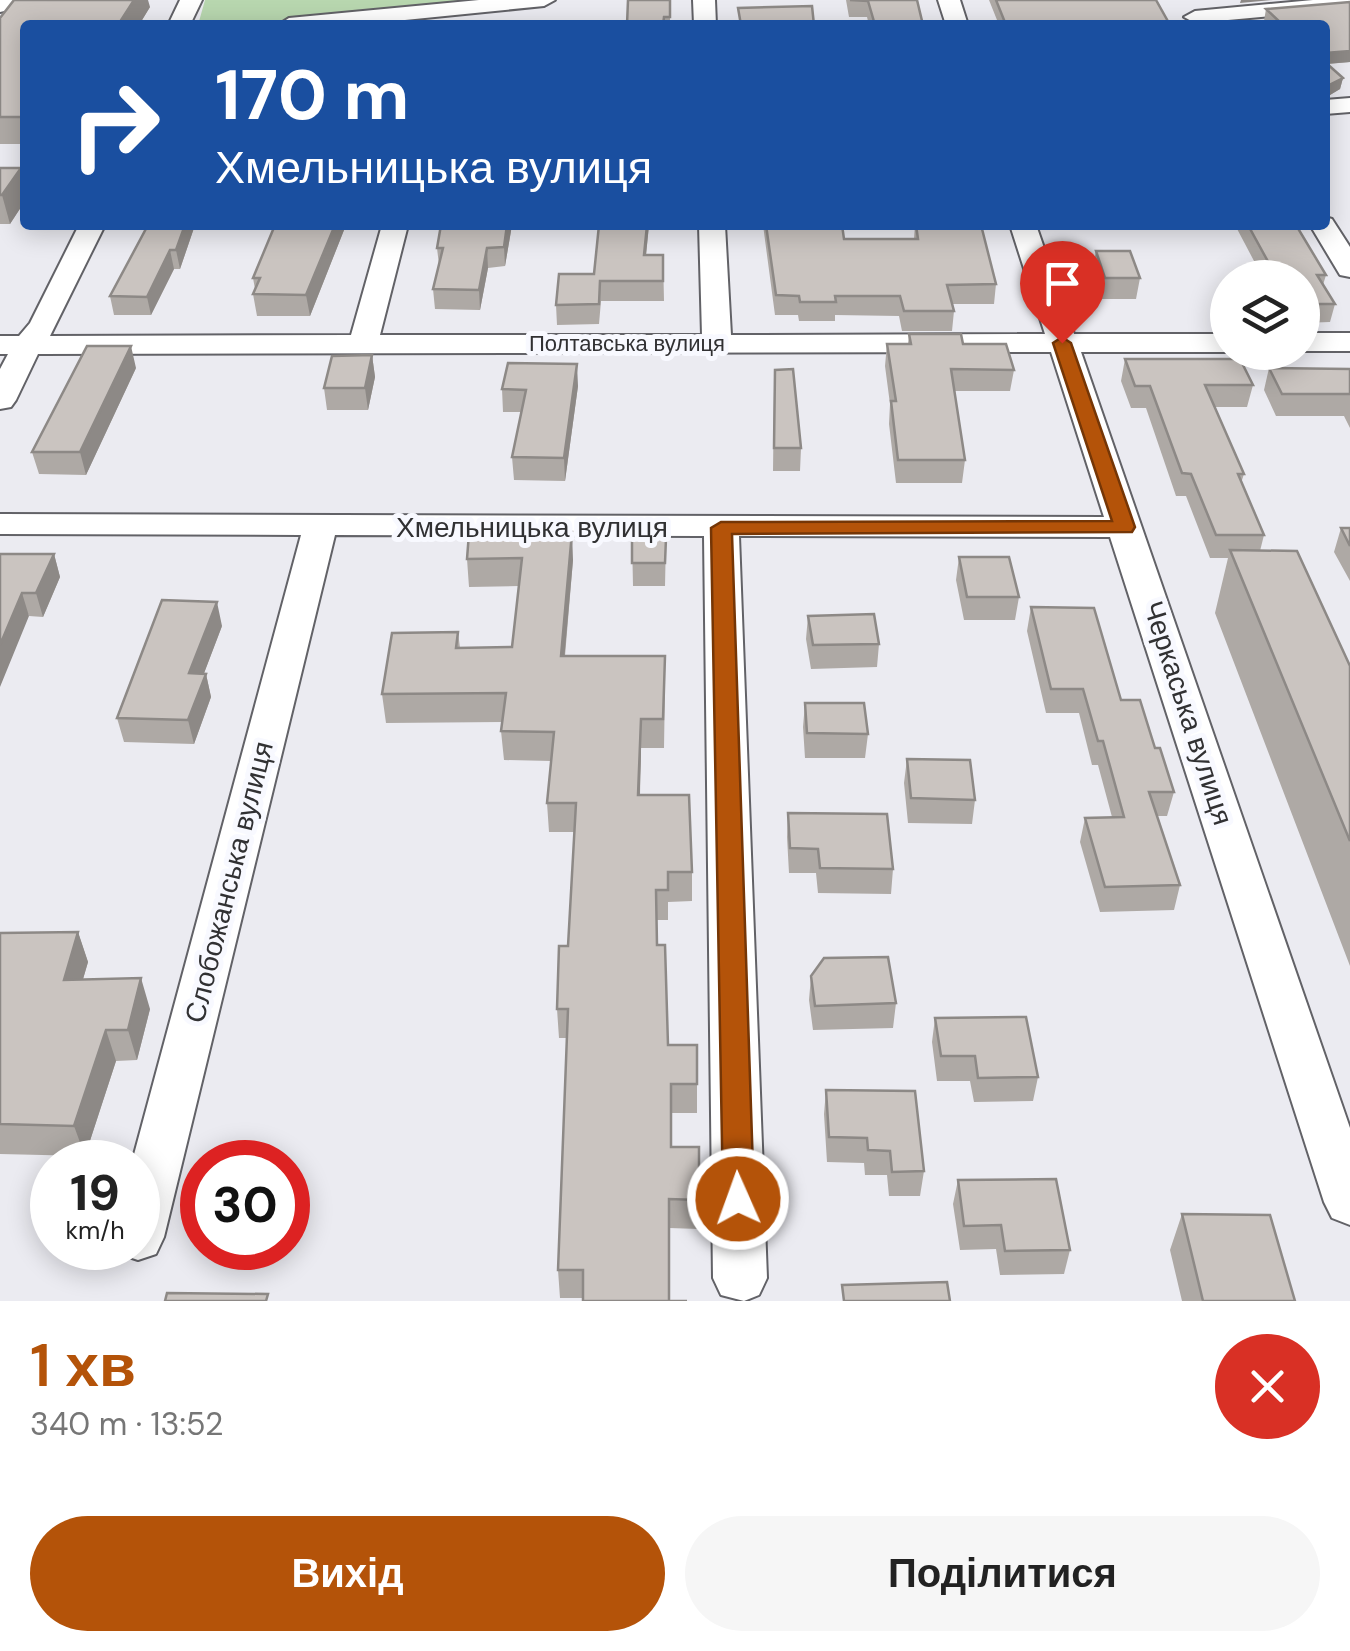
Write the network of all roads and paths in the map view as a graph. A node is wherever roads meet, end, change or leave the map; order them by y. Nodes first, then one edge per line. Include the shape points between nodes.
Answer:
1 (544, 0) edge
2 (1350, 3) edge
3 (1193, 14) edge
4 (445, 17) edge
5 (386, 20) edge
6 (67, 230) edge
7 (90, 230) edge
8 (394, 230) edge
9 (712, 230) edge
10 (1025, 230) edge
11 (1334, 231) edge
12 (1350, 269) edge
13 (716, 342) junction
14 (1210, 342) edge
15 (1320, 342) edge
16 (1350, 342) edge
17 (1062, 343) junction
18 (364, 344) junction
19 (14, 345) edge
20 (0, 400) edge
21 (0, 524) edge
22 (320, 527) junction
23 (1124, 527) junction
24 (721, 528) junction
25 (160, 1151) edge
26 (1350, 1202) edge
27 (740, 1278) dead end

1 - 4 street
2 - 3 street
4 - 5 street
6 - 19 street
7 - 19 street via 43,324
8 - 18 street
9 - 13 street
10 - 17 street, Черкаська вулиця
11 - 12 street
13 - 17 street, Полтавська вулиця
13 - 18 street, Полтавська вулиця
14 - 17 street, Полтавська вулиця
15 - 16 street
17 - 23 street, Черкаська вулиця
18 - 19 street, Полтавська вулиця
19 - 20 street
21 - 22 street, Хмельницька вулиця
22 - 24 street, Хмельницька вулиця
22 - 25 street, Слобожанська вулиця
23 - 24 street, Хмельницька вулиця
23 - 26 street, Черкаська вулиця
24 - 27 street

